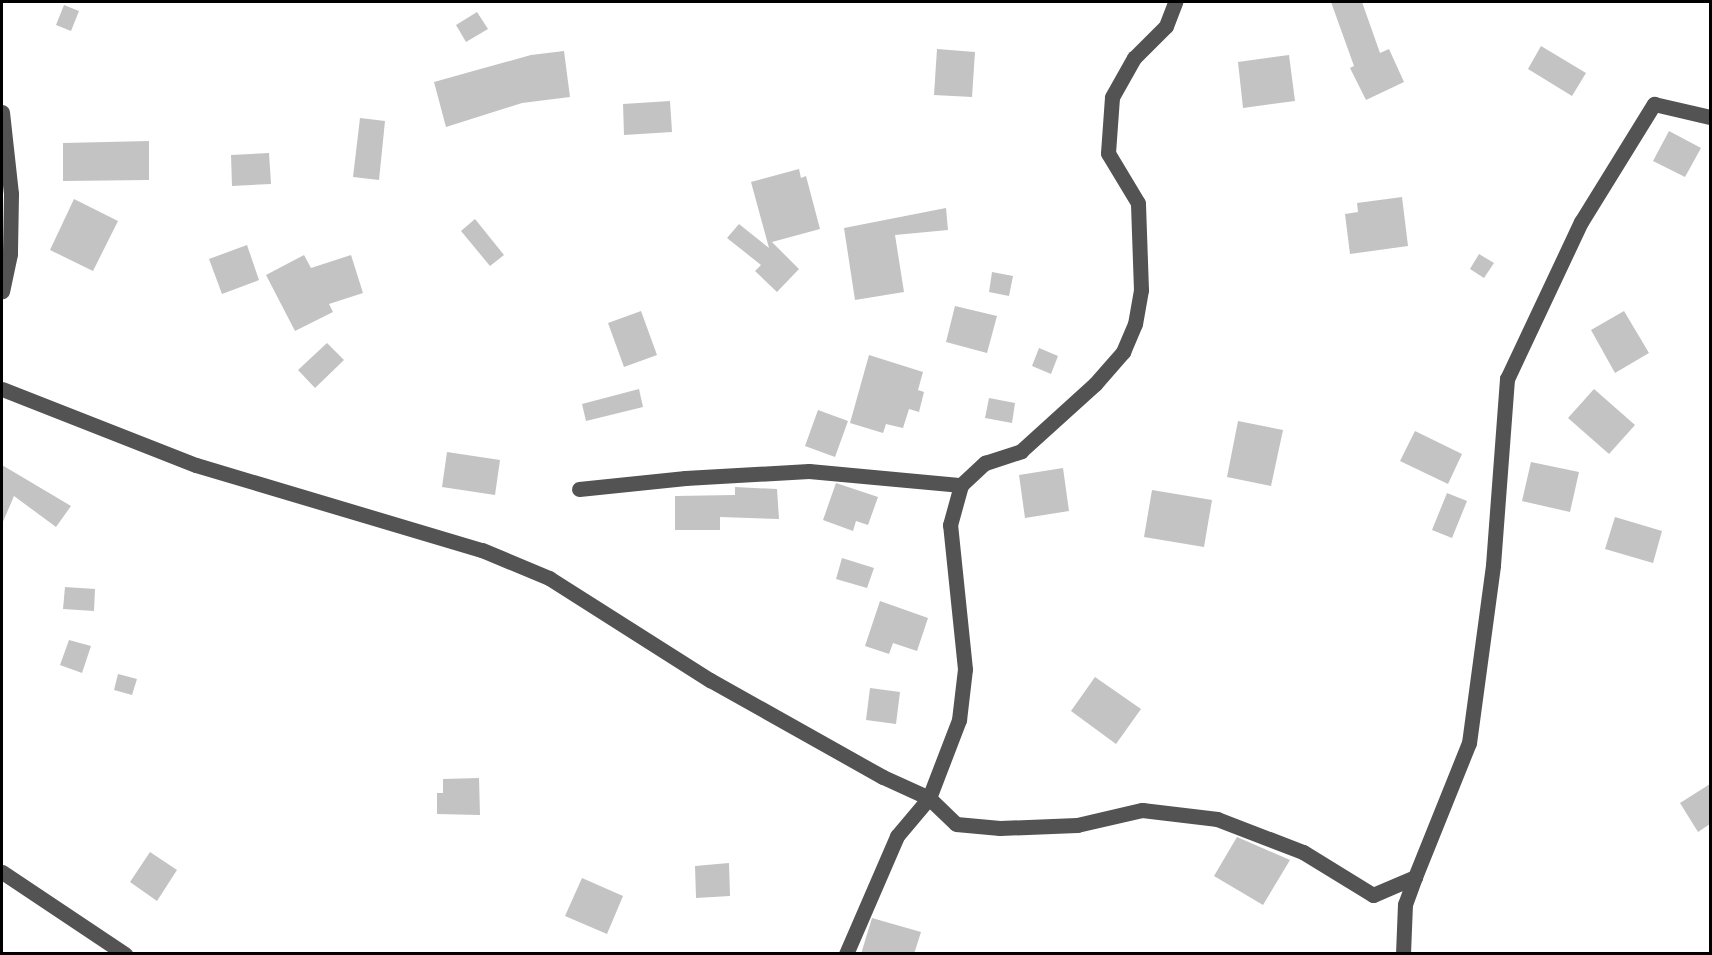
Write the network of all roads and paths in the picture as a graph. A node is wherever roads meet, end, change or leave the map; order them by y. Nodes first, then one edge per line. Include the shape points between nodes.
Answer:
1 (1175, 2) edge
2 (2, 112) edge
3 (1710, 117) edge
4 (2, 291) edge
5 (2, 389) edge
6 (961, 485) junction
7 (579, 489) dead end
8 (929, 798) junction
9 (2, 872) edge
10 (1415, 877) junction
11 (125, 954) edge
12 (846, 954) edge
13 (1403, 954) edge

1 - 6 street via 1166,26 1134,58 1112,97 1108,153 1138,203 1141,290 1135,324 1123,352 1095,384 1021,451 985,463
2 - 4 street via 11,194 10,254
3 - 10 street via 1654,104 1581,222 1507,379 1493,565 1469,743
5 - 8 street via 196,465 482,550 549,578 710,680 883,777
6 - 7 street via 809,471 685,477
6 - 8 street via 950,525 965,669 959,720
8 - 10 street via 956,824 1000,828 1077,825 1142,810 1216,819 1303,852 1373,895
8 - 12 street via 897,836
9 - 11 street
10 - 13 street via 1406,904

